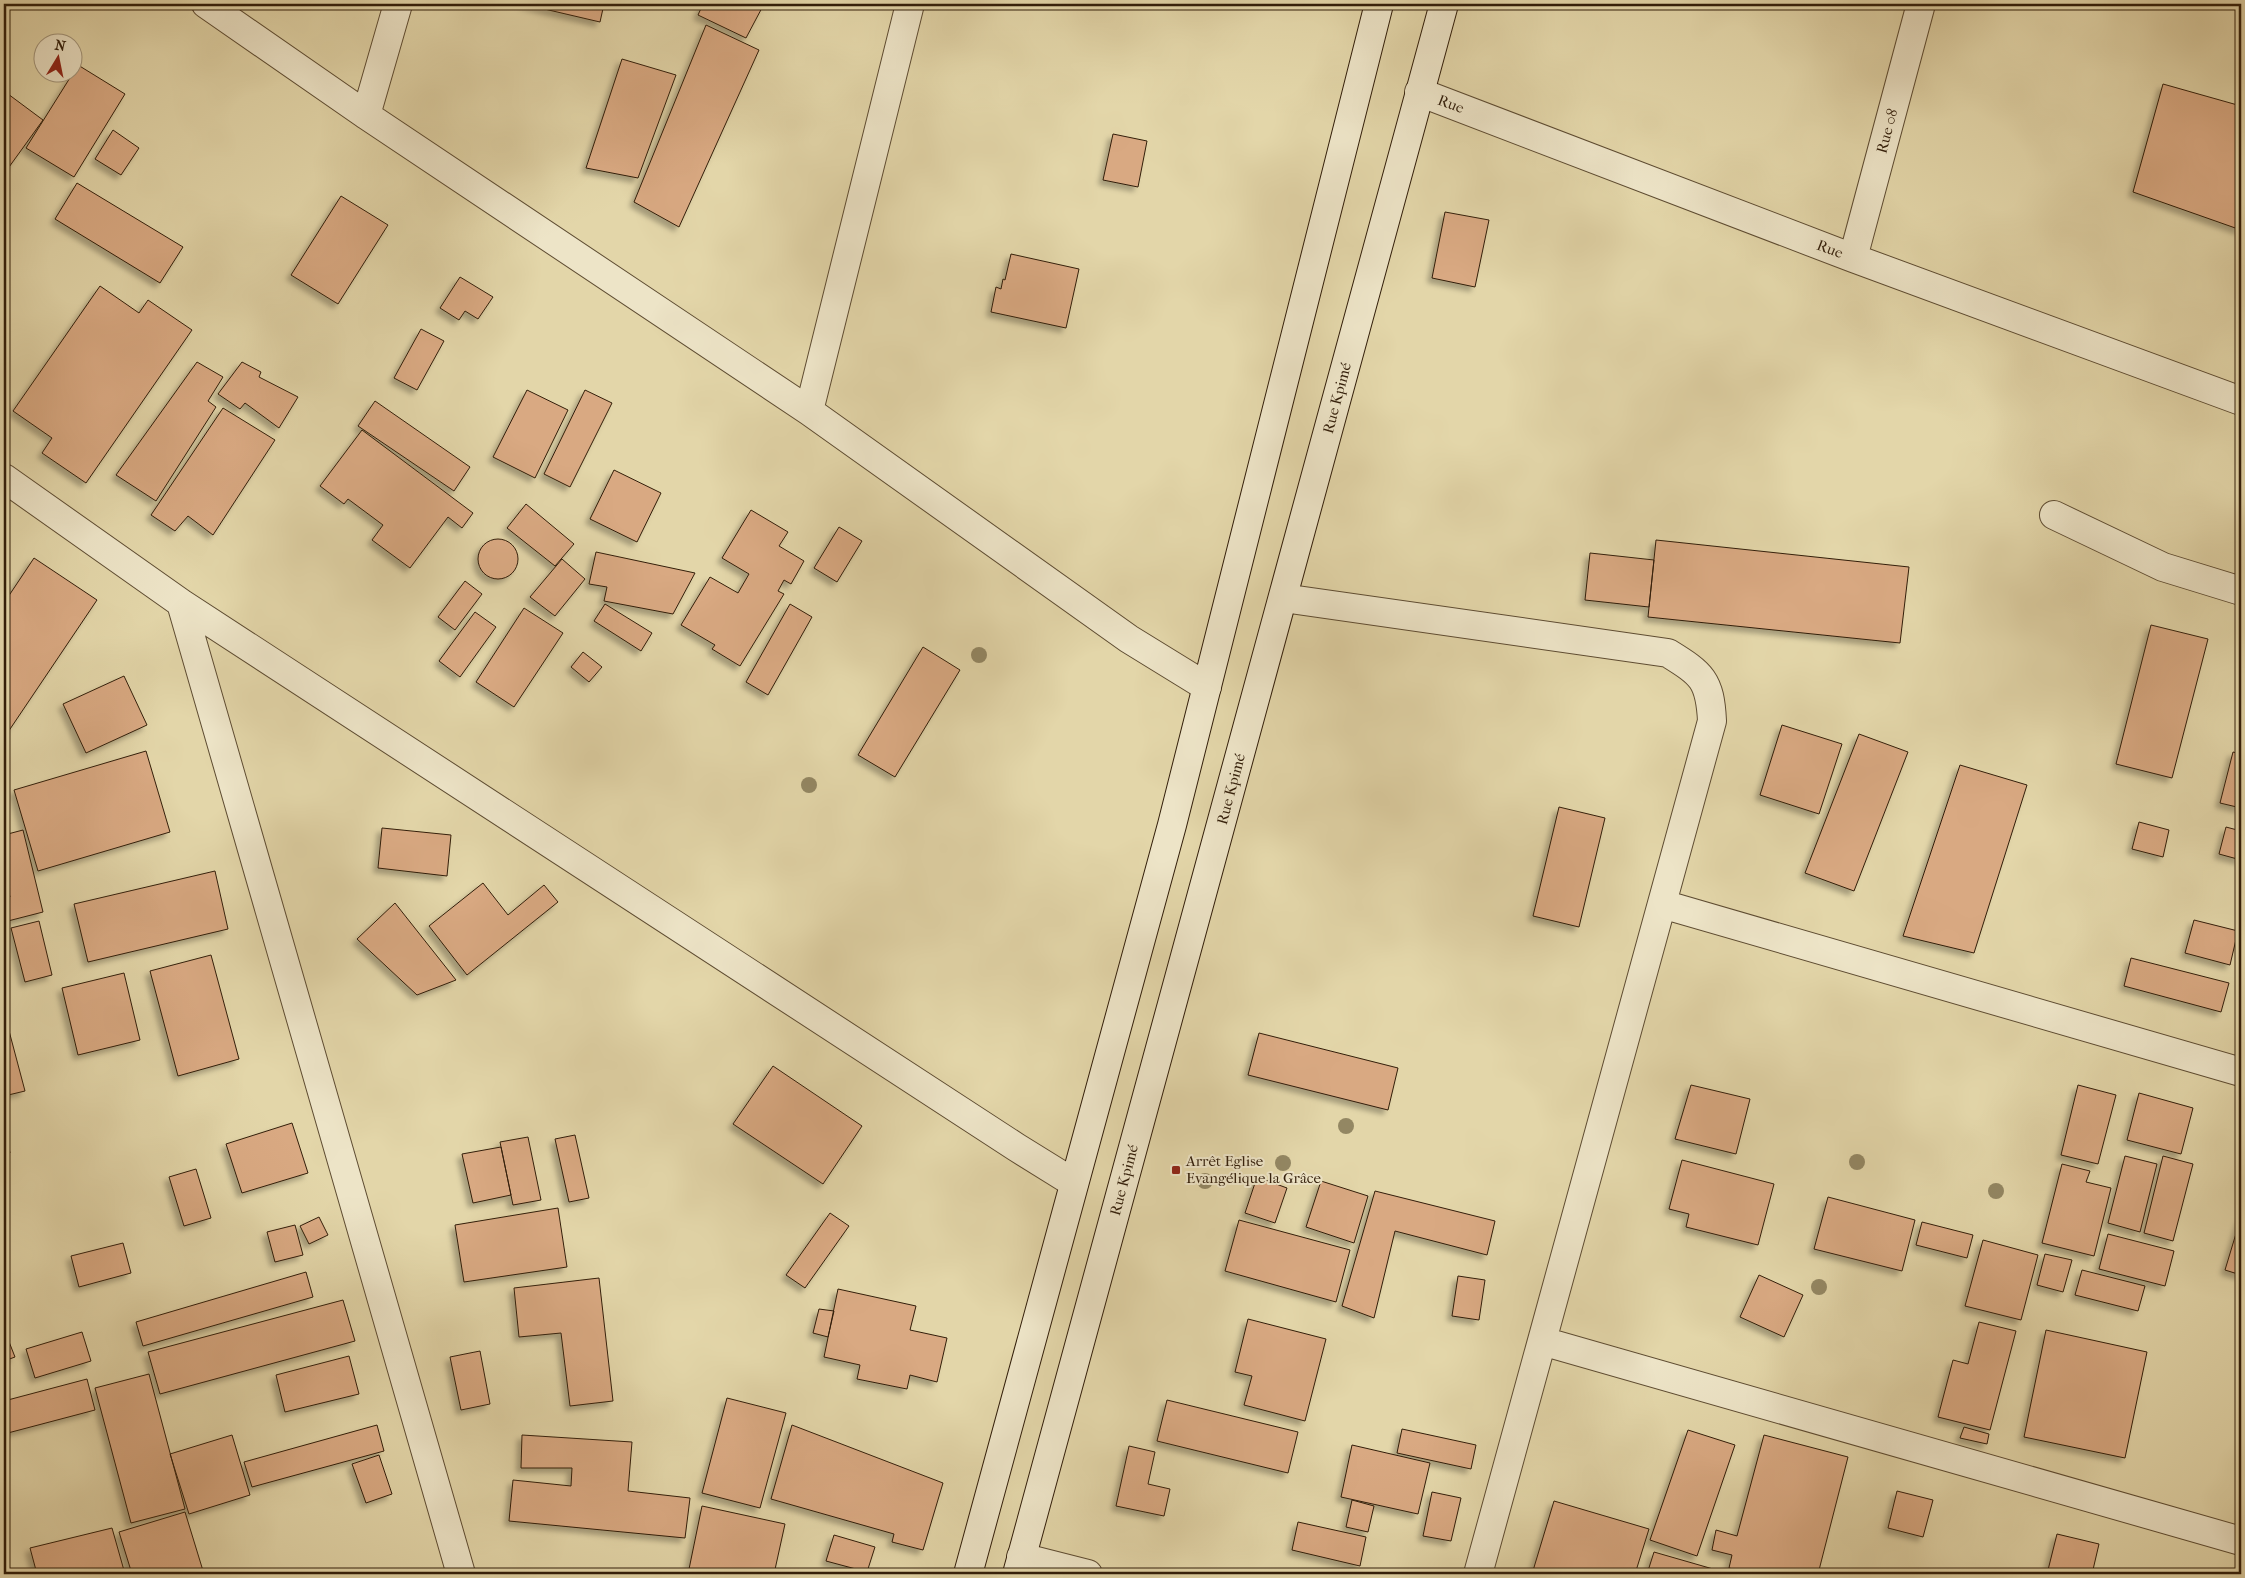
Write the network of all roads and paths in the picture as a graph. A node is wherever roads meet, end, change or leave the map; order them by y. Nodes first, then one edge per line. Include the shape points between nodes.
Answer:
1 (206, 4) edge
2 (398, 4) edge
3 (910, 4) edge
4 (1379, 4) edge
5 (1444, 4) edge
6 (1921, 4) edge
7 (1420, 92) junction
8 (366, 115) junction
9 (1853, 258) junction
10 (2241, 401) edge
11 (809, 411) junction
12 (4, 478) edge
13 (2054, 515) dead end
14 (2241, 590) edge
15 (1283, 598) junction
16 (181, 603) junction
17 (1207, 687) junction
18 (1662, 904) junction
19 (2241, 1072) edge
20 (1074, 1182) junction
21 (1542, 1341) junction
22 (2241, 1541) edge
23 (1019, 1566) edge
24 (462, 1574) edge
25 (968, 1574) edge
26 (1088, 1574) edge
27 (1478, 1574) edge

1 - 8 street
2 - 8 street
3 - 11 street
4 - 17 street
5 - 7 street, Rue Kpimé
6 - 9 street, Rue 08
7 - 9 street, Rue
7 - 15 street, Rue Kpimé
8 - 11 street
9 - 10 street, Rue
11 - 17 street via 1129,639
12 - 16 street
13 - 14 street via 2163,567
15 - 18 street via 1668,653 1690,666 1706,683 1712,722
15 - 23 street, Rue Kpimé
16 - 20 street
16 - 24 street
17 - 20 street
18 - 19 street
18 - 21 street
20 - 25 street
21 - 22 street
21 - 27 street
23 - 26 street

